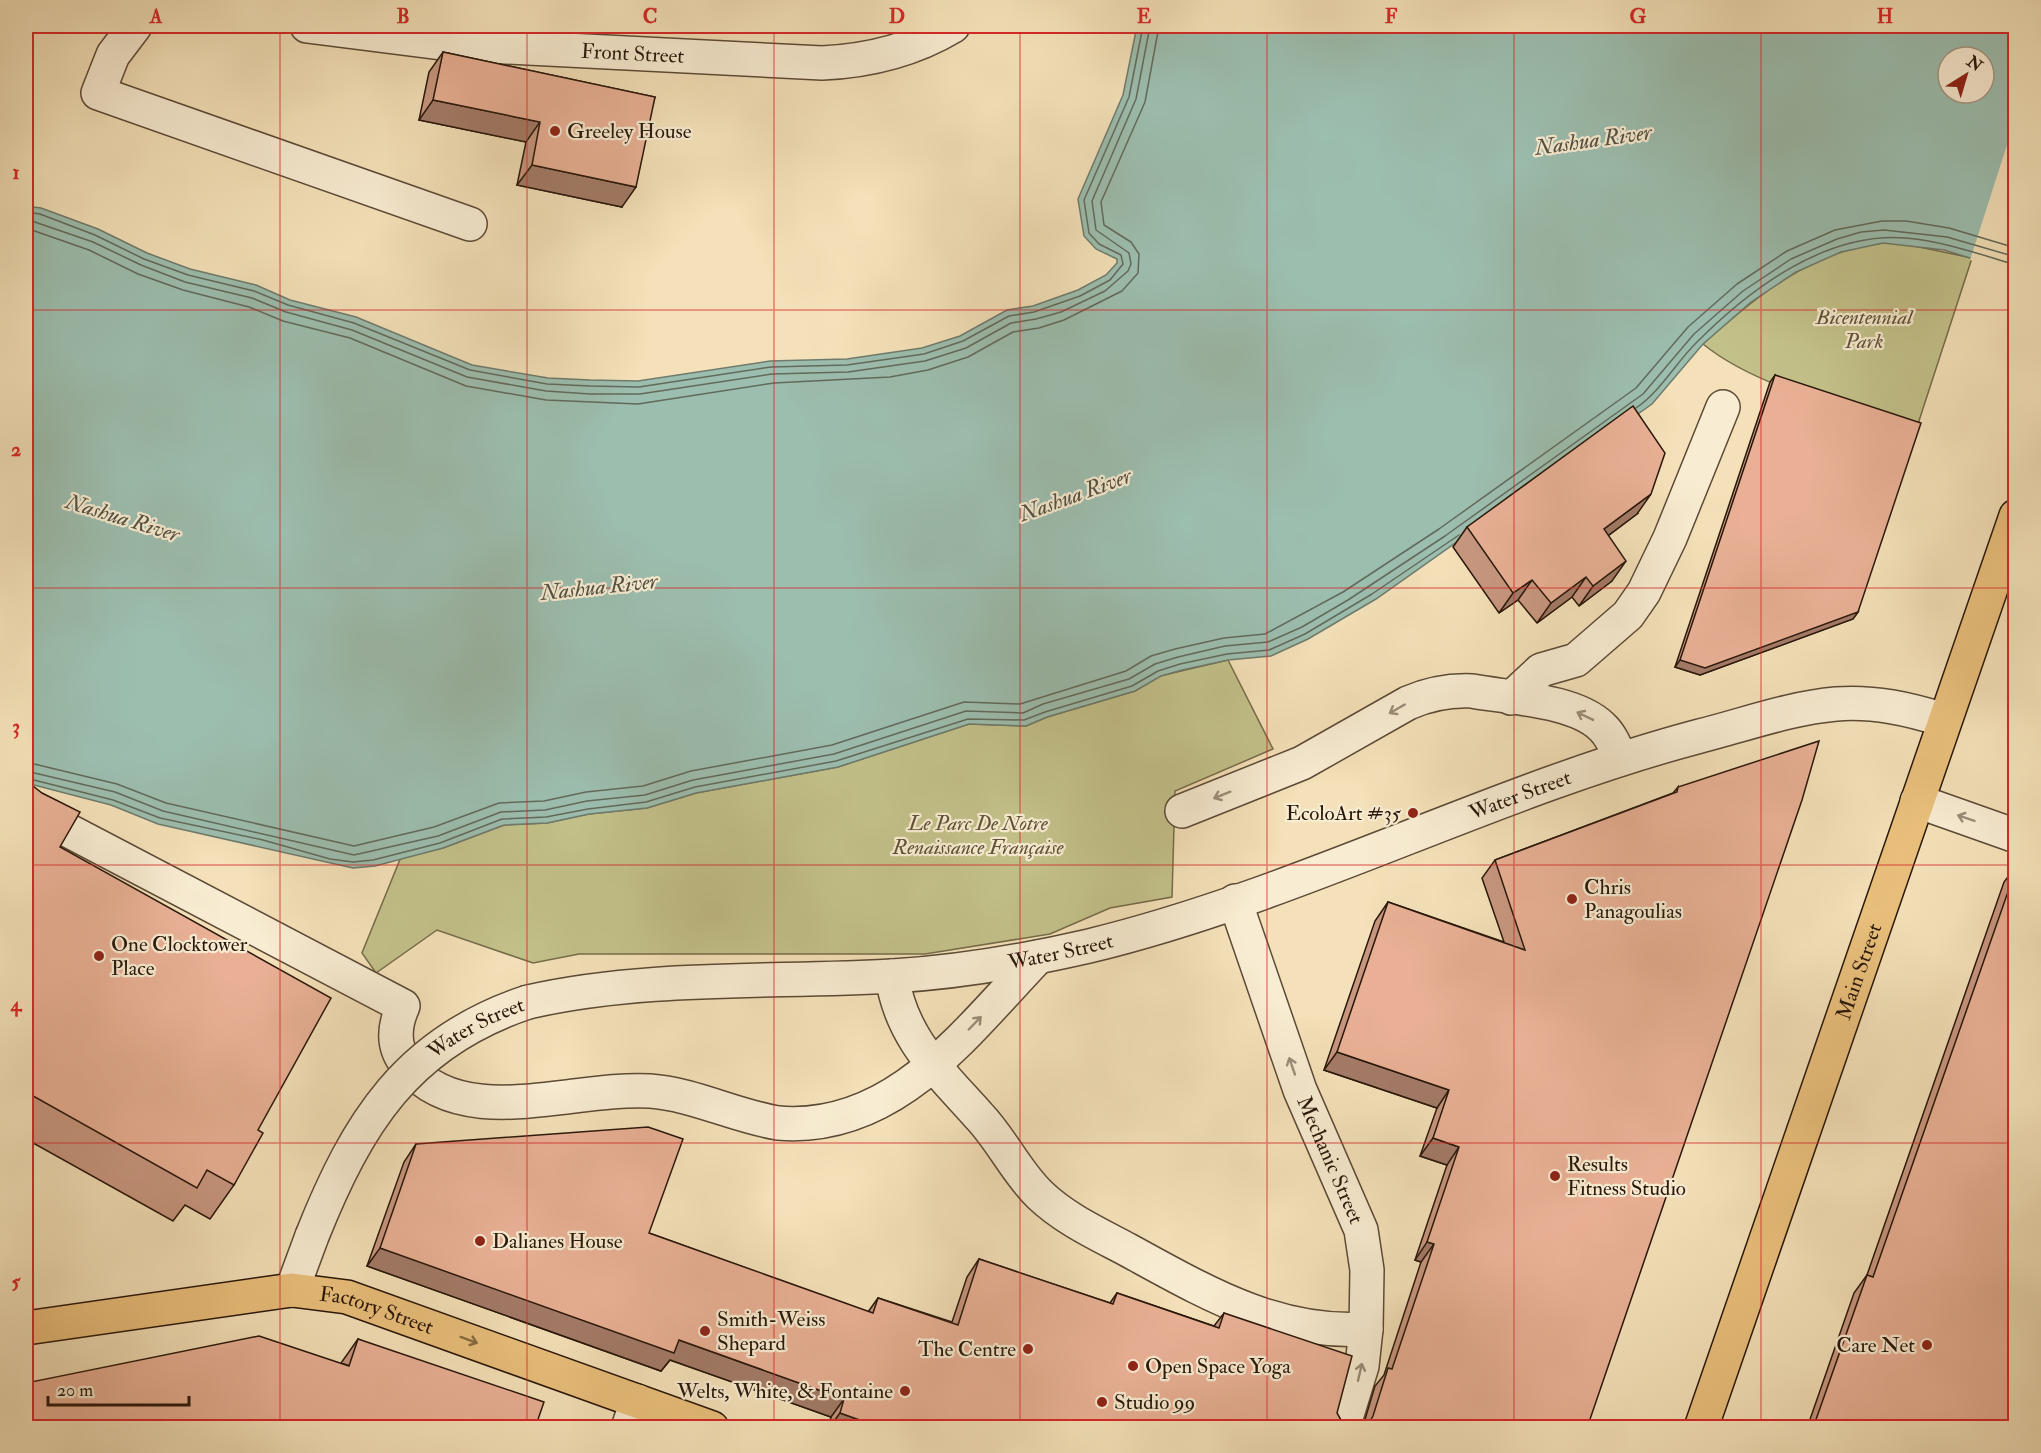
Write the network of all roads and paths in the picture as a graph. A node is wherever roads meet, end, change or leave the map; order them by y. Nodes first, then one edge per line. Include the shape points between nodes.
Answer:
1 (135, 26) edge
2 (307, 26) edge
3 (953, 26) edge
4 (470, 224) dead end
5 (1723, 407) dead end
6 (2016, 516) edge
7 (1511, 698) junction
8 (1944, 720) junction
9 (1621, 759) junction
10 (1917, 801) junction
11 (26, 810) edge
12 (1182, 811) dead end
13 (2016, 836) edge
14 (1235, 901) junction
15 (1038, 957) junction
16 (892, 976) junction
17 (934, 1066) junction
18 (292, 1290) junction
19 (26, 1328) edge
20 (1366, 1329) junction
21 (632, 1414) edge
22 (712, 1428) edge
23 (1343, 1428) edge
24 (1701, 1428) edge

1 - 4 street via 113,55 98,93
2 - 3 street, Front Street via 438,43 822,63 909,47
5 - 7 street via 1670,538 1644,592 1628,615 1576,660 1541,670
6 - 8 main road, Main Street
9 -> 7 street via 1610,737 1589,716
7 -> 12 street via 1472,691 1425,696 1302,763
8 - 9 street, Water Street via 1888,705 1830,705
8 - 10 main road, Main Street
9 - 14 street, Water Street
13 -> 10 street
10 - 24 main road, Main Street
11 - 17 street via 403,1006 395,1039 403,1061 420,1080 458,1099 488,1102 651,1091 753,1118 796,1124 840,1118 868,1108 899,1092
14 - 15 street, Water Street via 1137,933
20 -> 14 street, Mechanic Street via 1367,1270 1360,1230 1300,1090
15 - 16 street, Water Street via 950,972
17 -> 15 street
16 - 17 street via 898,1009
16 - 18 street, Water Street, bridge via 654,984 569,992 528,1002 469,1025 423,1059 394,1088 354,1144
17 - 20 street via 986,1124 1028,1182 1072,1219 1203,1289 1258,1313 1317,1330
18 - 19 main road, Factory Street
18 -> 21 main road, Factory Street via 347,1297
23 -> 20 street, Mechanic Street via 1362,1366
21 - 22 main road, Factory Street

